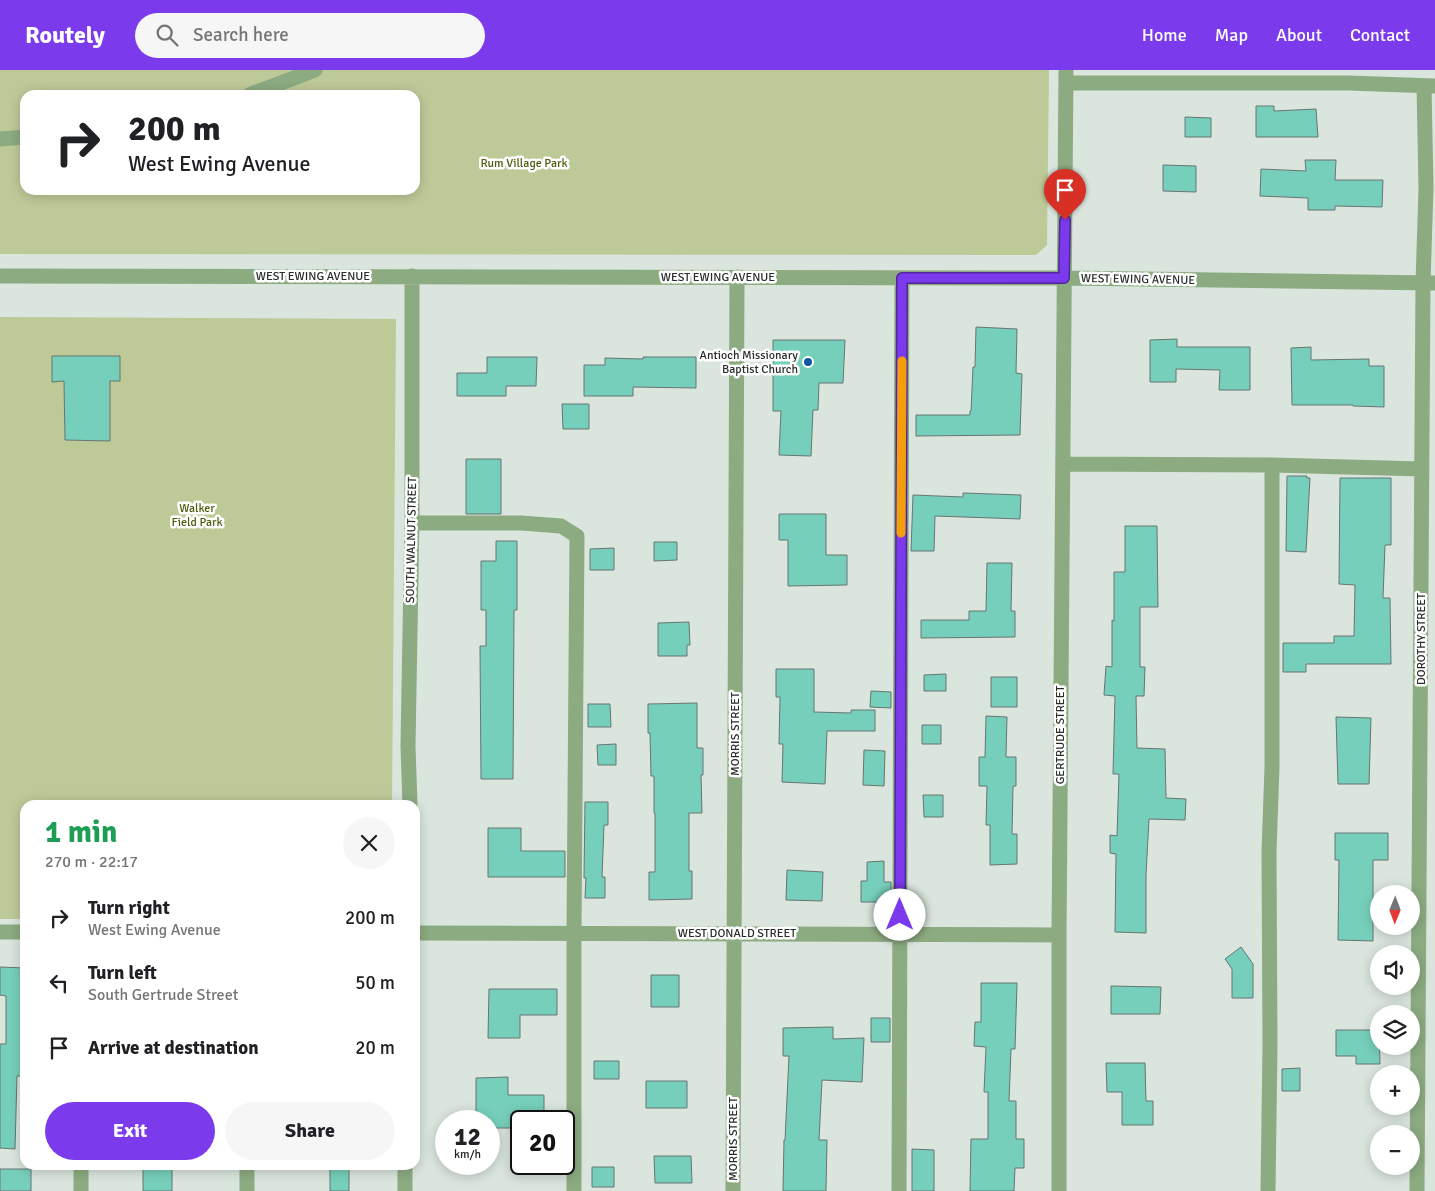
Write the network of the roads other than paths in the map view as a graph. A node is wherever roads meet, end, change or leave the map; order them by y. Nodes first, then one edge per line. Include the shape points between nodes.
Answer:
1 (315, 70) edge
2 (1066, 77) edge
3 (1430, 86) edge
4 (262, 90) edge
5 (20, 137) edge
6 (0, 139) edge
7 (0, 276) edge
8 (412, 276) junction
9 (737, 277) junction
10 (902, 278) junction
11 (1064, 278) junction
12 (1429, 283) edge
13 (1429, 438) edge
14 (1063, 464) junction
15 (1272, 465) junction
16 (1422, 469) junction
17 (412, 523) junction
18 (410, 800) edge
19 (0, 932) edge
20 (20, 932) edge
21 (574, 932) junction
22 (420, 933) edge
23 (734, 933) junction
24 (900, 935) junction
25 (1059, 935) junction
26 (81, 1170) edge
27 (247, 1170) edge
28 (405, 1170) edge
29 (81, 1191) edge
30 (247, 1191) edge
31 (405, 1191) edge
32 (574, 1191) edge
33 (733, 1191) edge
34 (898, 1191) edge
35 (1059, 1191) edge
36 (1268, 1191) edge
37 (1417, 1191) edge

1 - 4 street
2 - 3 street
2 - 11 street, GERTRUDE STREET
3 - 12 street, DOROTHY STREET via 1426,188
5 - 6 street
7 - 8 street, WEST EWING AVENUE
8 - 9 street, WEST EWING AVENUE
8 - 17 street, SOUTH WALNUT STREET
9 - 10 street, WEST EWING AVENUE
9 - 23 street, MORRIS STREET
10 - 11 street, WEST EWING AVENUE
10 - 24 street
11 - 12 street, WEST EWING AVENUE
11 - 14 street, GERTRUDE STREET
12 - 13 street, DOROTHY STREET
13 - 16 street, DOROTHY STREET
14 - 15 street
14 - 25 street, GERTRUDE STREET
15 - 16 street
15 - 36 street
16 - 37 street, DOROTHY STREET
17 - 18 street, SOUTH WALNUT STREET
17 - 21 street via 562,526 577,536
19 - 20 street
21 - 22 street, WEST DONALD STREET
21 - 23 street, WEST DONALD STREET
21 - 32 street
23 - 24 street, WEST DONALD STREET
23 - 33 street, MORRIS STREET
24 - 25 street, WEST DONALD STREET
24 - 34 street
25 - 35 street, GERTRUDE STREET
26 - 29 street
27 - 30 street
28 - 31 street

